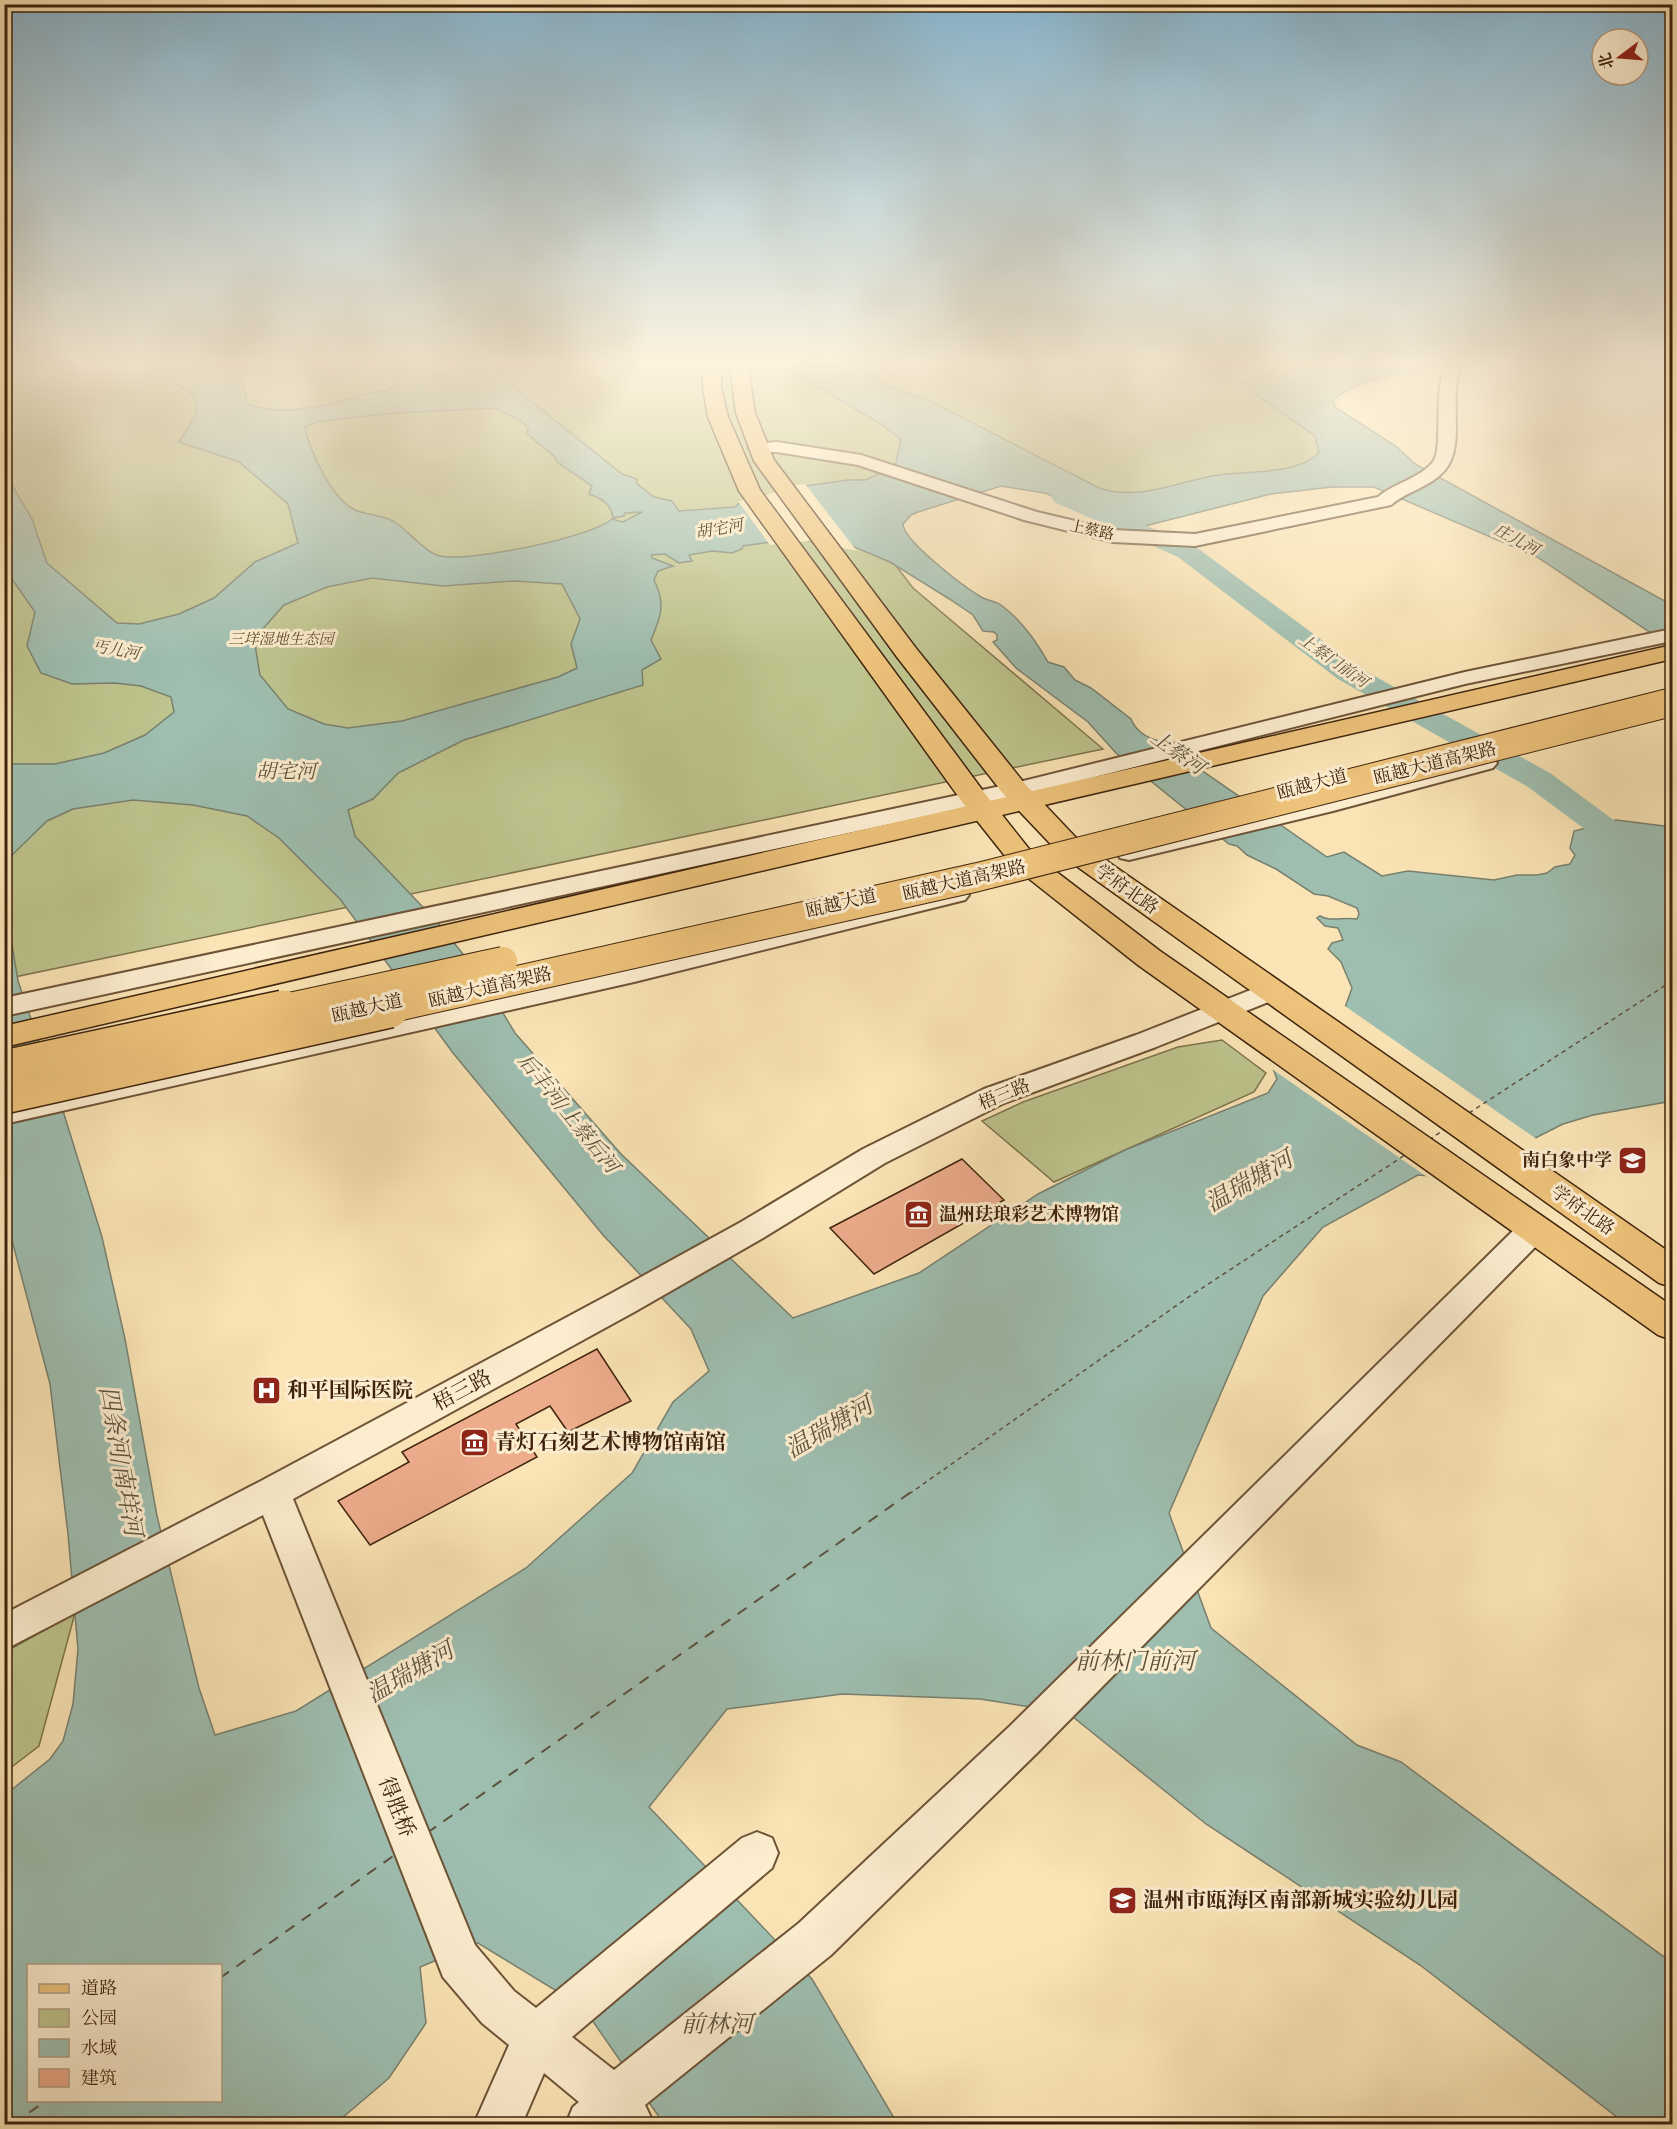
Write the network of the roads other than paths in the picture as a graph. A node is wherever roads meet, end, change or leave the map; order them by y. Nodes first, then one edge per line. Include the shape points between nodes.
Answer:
1 (737, 461) edge
2 (766, 461) edge
3 (865, 461) edge
4 (1442, 461) edge
5 (1666, 645) edge
6 (1672, 686) edge
7 (1672, 695) edge
8 (1672, 702) edge
9 (1672, 716) edge
10 (1021, 795) junction
11 (979, 804) junction
12 (1080, 856) junction
13 (1032, 867) junction
14 (464, 921) junction
15 (347, 947) junction
16 (1283, 999) junction
17 (4, 1007) edge
18 (1223, 1010) junction
19 (88, 1013) junction
20 (4, 1027) edge
21 (4, 1037) edge
22 (4, 1069) edge
23 (75, 1086) junction
24 (4, 1088) edge
25 (4, 1095) edge
26 (4, 1114) edge
27 (1535, 1228) junction
28 (1672, 1273) edge
29 (1672, 1325) edge
30 (272, 1493) junction
31 (4, 1633) edge
32 (757, 1853) dead end
33 (536, 2038) junction
34 (615, 2111) edge
35 (498, 2124) edge

1 - 11 main road via 750,491
2 - 10 main road, 学府北路 via 906,652
3 - 4 street, 上蔡路 via 1031,516 1113,536 1195,540 1384,501 1393,491 1430,476
5 - 10 main road via 1442,704 1120,779
5 - 10 street via 1464,678
6 - 22 main road, 瓯越大道高架路, bridge via 1480,730 965,860
7 - 12 main road, 瓯越大道 via 1424,754 1169,824
8 - 25 main road, 瓯越大道高架路, bridge via 978,877
9 - 12 street via 1600,731 1325,807
10 - 11 main road
10 - 12 main road, 学府北路
11 - 13 main road
11 - 14 street
11 - 14 main road via 822,849 713,866
12 - 13 main road, 瓯越大道
12 - 16 main road, 学府北路
13 - 18 main road
13 - 23 main road, 瓯越大道 via 592,957 514,988
14 - 15 main road
15 - 17 street
15 - 19 main road
16 - 18 street, 梧三路
16 - 28 main road, 学府北路
18 - 27 main road
18 - 30 street, 梧三路 via 994,1096 874,1156 624,1302
19 - 20 main road
19 - 21 main road
23 - 24 main road, 瓯越大道
23 - 26 street
27 - 29 main road
27 - 34 street via 1024,1739 814,1939
30 - 31 street, 梧三路
30 - 33 street, 得胜桥 via 459,1960 498,2007
32 - 33 street
33 - 34 street, 得胜桥 via 603,2091
33 - 35 street

